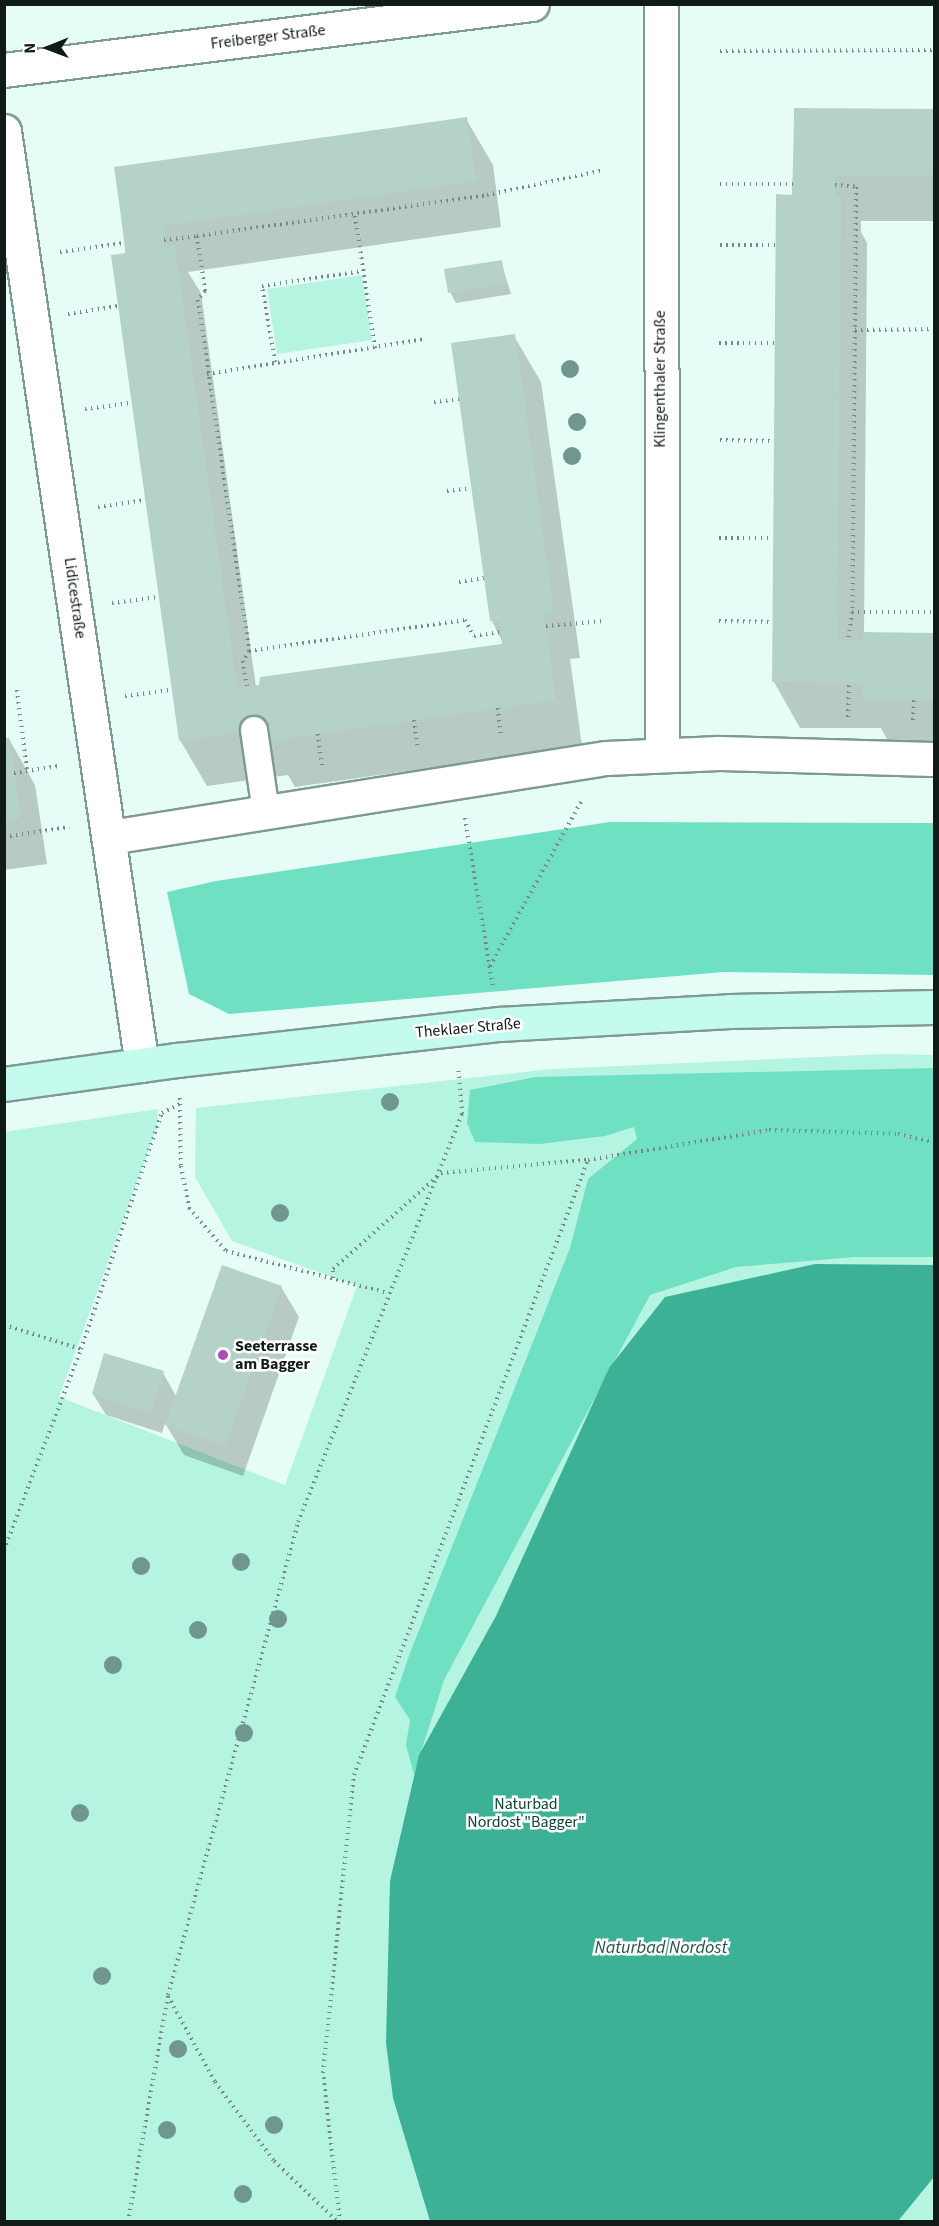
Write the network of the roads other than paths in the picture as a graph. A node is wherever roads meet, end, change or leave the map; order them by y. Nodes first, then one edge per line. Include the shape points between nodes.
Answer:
1 (532, 4) edge
2 (661, 4) edge
3 (4, 70) edge
4 (4, 131) edge
5 (254, 730) dead end
6 (662, 753) junction
7 (934, 759) edge
8 (266, 812) junction
9 (109, 829) junction
10 (934, 1007) edge
11 (142, 1065) junction
12 (4, 1084) edge

1 - 3 street, Freiberger Straße
2 - 6 street, Klingenthaler Straße
4 - 9 street, Lidicestraße
5 - 8 lane
6 - 7 street
6 - 8 street via 606,758
8 - 9 street
9 - 11 street, Lidicestraße
10 - 11 main road, Theklaer Straße via 729,1011 499,1024
11 - 12 main road, Theklaer Straße

